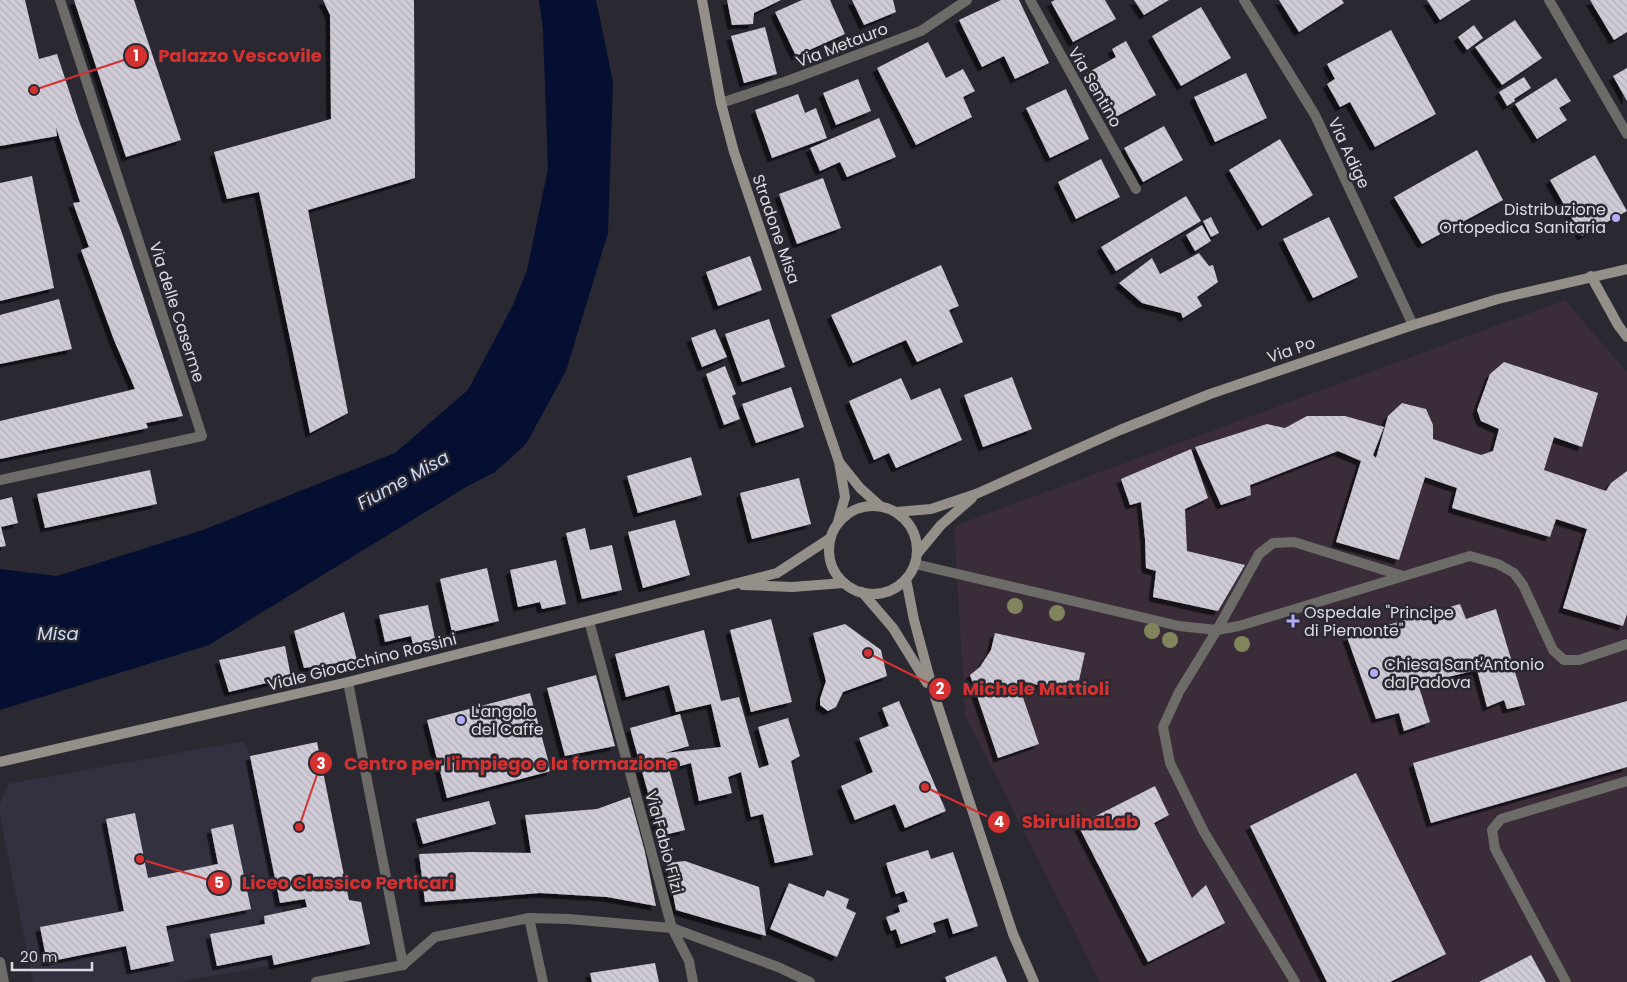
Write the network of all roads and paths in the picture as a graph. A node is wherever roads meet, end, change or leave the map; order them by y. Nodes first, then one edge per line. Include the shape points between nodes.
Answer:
1 (60, 0) edge
2 (702, 0) edge
3 (967, 0) edge
4 (1030, 0) edge
5 (1244, 0) edge
6 (1549, 0) edge
7 (721, 103) junction
8 (1627, 134) edge
9 (1136, 188) dead end
10 (1627, 269) edge
11 (1591, 276) junction
12 (1413, 325) junction
13 (1627, 337) edge
14 (839, 462) junction
15 (0, 480) edge
16 (976, 494) junction
17 (880, 506) junction
18 (896, 512) junction
19 (838, 522) junction
20 (829, 539) junction
21 (916, 559) junction
22 (1403, 576) junction
23 (906, 579) junction
24 (844, 583) junction
25 (730, 585) junction
26 (862, 592) junction
27 (589, 621) junction
28 (1217, 630) junction
29 (1627, 644) edge
30 (348, 682) junction
31 (934, 694) junction
32 (0, 762) edge
33 (1627, 781) edge
34 (528, 918) junction
35 (672, 928) junction
36 (0, 962) edge
37 (403, 965) junction
38 (4, 982) edge
39 (316, 982) edge
40 (543, 982) edge
41 (693, 982) edge
42 (810, 982) edge
43 (1034, 982) edge
44 (1295, 982) edge
45 (1566, 982) edge

1 - 15 street, Via delle Caserme via 202,436
2 - 7 street, Stradone Misa
3 - 7 street, Via Metauro via 921,31
4 - 9 street, Via Sentino
5 - 12 street, Via Adige via 1315,115
6 - 8 street
7 - 14 street, Stradone Misa via 734,152
10 - 11 street, Via Po
11 - 12 street, Via Po via 1498,299
11 - 13 street
12 - 16 street, Via Po via 1210,394
14 - 17 street, Stradone Misa
14 - 19 street, Stradone Misa via 845,498
16 - 18 street, Via Po via 931,509
16 - 21 street, Via Po via 941,526
17 - 18 street
17 - 19 street via 857,508
18 - 21 street via 912,530
19 - 20 street
20 - 24 street via 831,564
20 - 25 street, Viale Gioacchino Rossini via 777,573
21 - 23 street
21 - 28 street via 1179,626
22 - 28 street
22 - 28 street via 1294,542 1273,543 1259,554
22 - 29 street via 1470,556 1498,564 1514,573 1523,585 1553,650 1564,660 1579,660
23 - 26 street via 886,592
23 - 31 street
24 - 25 street, Viale Gioacchino Rossini via 792,587
24 - 26 street
25 - 27 street, Viale Gioacchino Rossini
26 - 31 street via 893,628
27 - 30 street, Viale Gioacchino Rossini
27 - 35 street, Via Fabio Filzi
28 - 44 street via 1179,692 1163,727 1170,763 1204,832
30 - 32 street, Viale Gioacchino Rossini
30 - 37 street
31 - 43 street via 1013,934
33 - 45 street via 1501,820 1492,830 1495,849
34 - 35 street
34 - 37 street via 435,937
34 - 40 street
35 - 41 street, Via Fabio Filzi via 689,961
35 - 42 street
36 - 38 street
37 - 39 street

